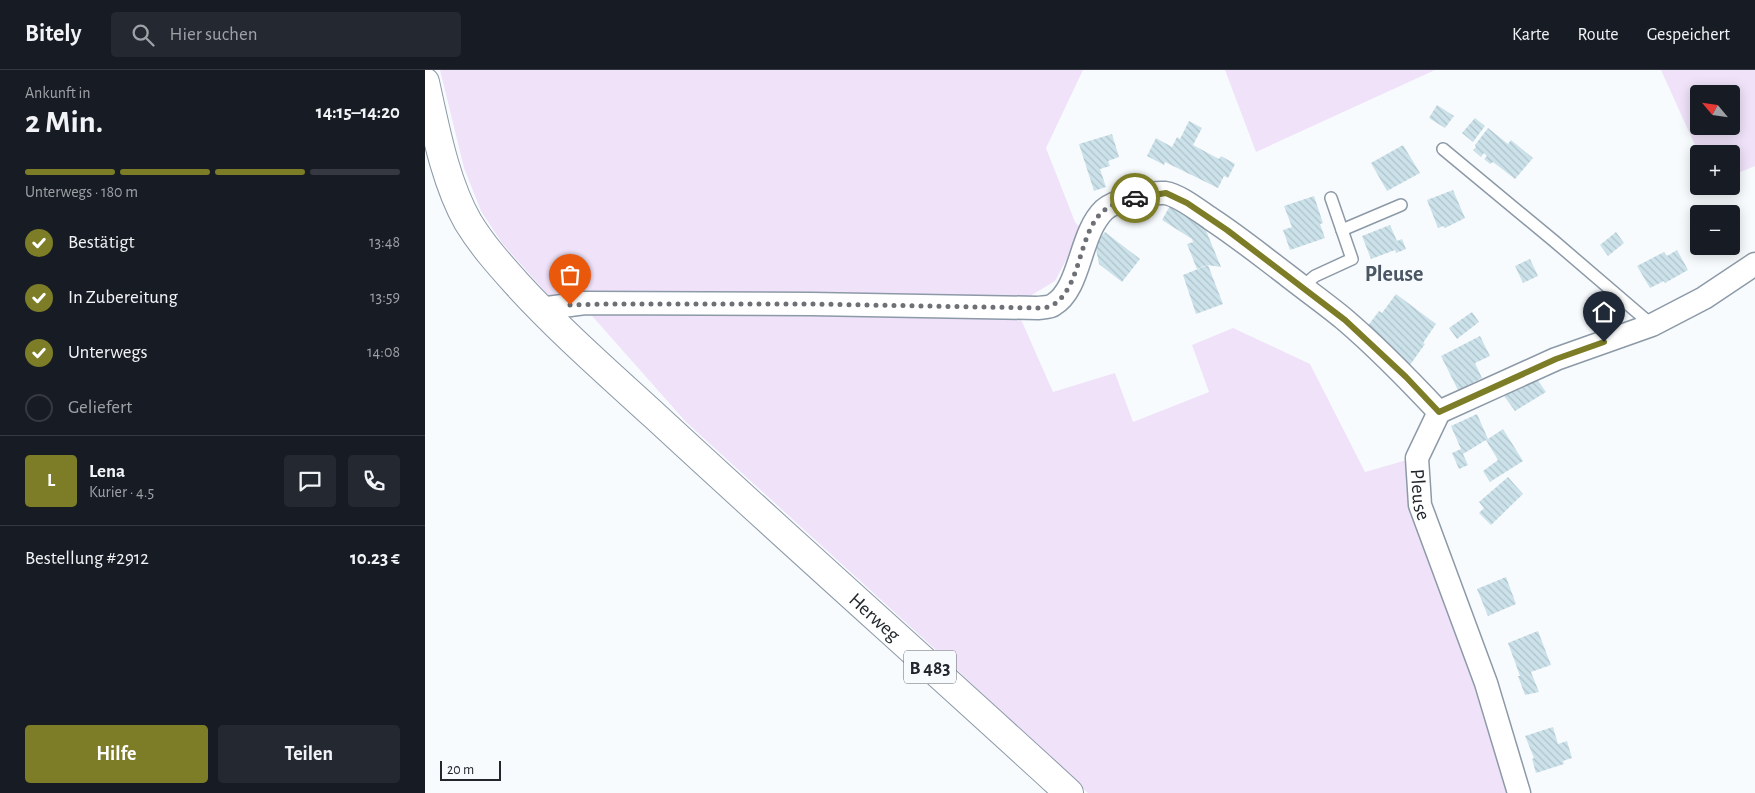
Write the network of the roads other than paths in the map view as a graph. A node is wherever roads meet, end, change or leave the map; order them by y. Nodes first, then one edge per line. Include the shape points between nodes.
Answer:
1 (425, 82) edge
2 (1443, 149) dead end
3 (1331, 198) dead end
4 (1401, 205) dead end
5 (1342, 230) junction
6 (1755, 264) edge
7 (1302, 287) junction
8 (540, 309) junction
9 (1652, 325) junction
10 (1439, 412) junction
11 (1069, 793) edge
12 (1519, 793) edge

1 - 8 main road, B 483 via 447,171 468,222 485,248
2 - 9 lane
3 - 5 lane
4 - 5 lane
5 - 7 lane via 1352,259 1315,276
6 - 9 street via 1705,298
7 - 8 street via 1227,230 1166,193 1124,200 1105,209 1093,224 1074,277 1052,306 585,304
7 - 10 street via 1352,326
8 - 11 main road, Herweg / B 483
9 - 10 street via 1556,359
10 - 12 street, Pleuse via 1417,458 1420,505 1486,683

